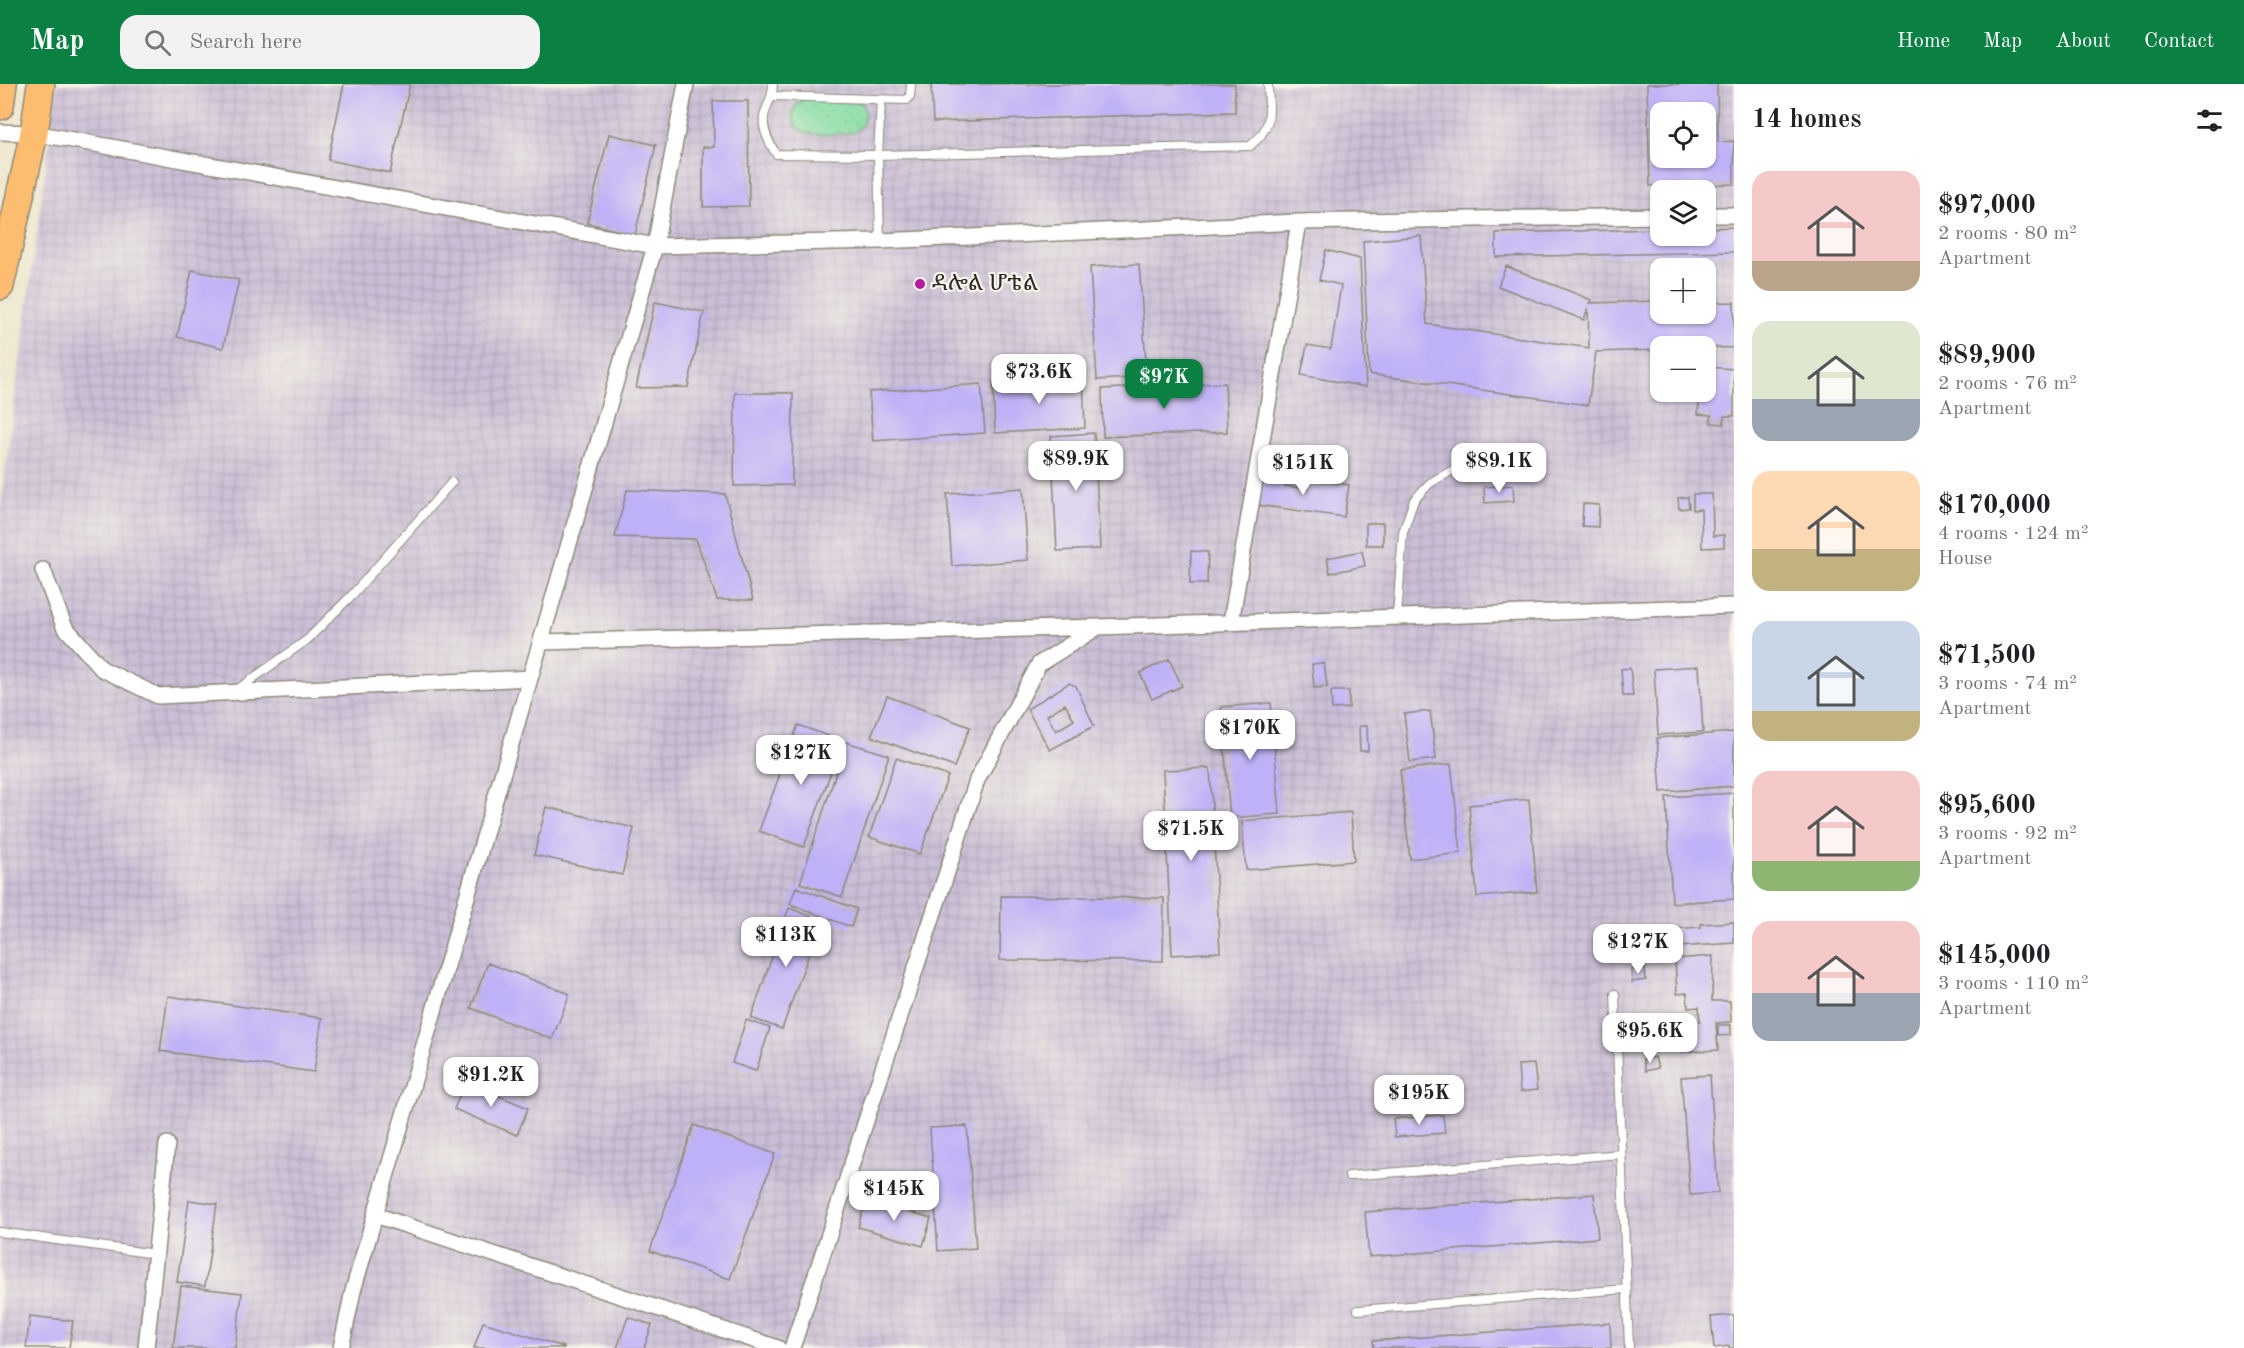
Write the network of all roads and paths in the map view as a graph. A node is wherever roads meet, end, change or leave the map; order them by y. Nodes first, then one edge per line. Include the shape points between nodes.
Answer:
1 (3, 84) edge
2 (41, 84) edge
3 (686, 84) edge
4 (773, 84) edge
5 (911, 84) edge
6 (1268, 84) edge
7 (773, 96) junction
8 (881, 101) junction
9 (0, 106) edge
10 (0, 132) edge
11 (34, 133) junction
12 (878, 155) junction
13 (1716, 215) edge
14 (1734, 215) edge
15 (1650, 216) edge
16 (1299, 222) junction
17 (880, 241) junction
18 (655, 246) junction
19 (0, 286) edge
20 (1515, 468) dead end
21 (452, 482) dead end
22 (43, 570) dead end
23 (1734, 606) edge
24 (1397, 617) junction
25 (1231, 622) junction
26 (1098, 627) junction
27 (541, 642) junction
28 (530, 678) junction
29 (232, 694) junction
30 (1614, 994) dead end
31 (167, 1144) dead end
32 (1621, 1154) junction
33 (1349, 1176) dead end
34 (375, 1215) junction
35 (0, 1232) edge
36 (155, 1254) junction
37 (1627, 1289) junction
38 (1358, 1310) dead end
39 (146, 1348) edge
40 (341, 1348) edge
41 (778, 1348) edge
42 (792, 1348) edge
43 (1629, 1348) edge

1 - 9 highway
2 - 11 highway
3 - 18 street
4 - 7 lane
5 - 8 lane via 907,100
6 - 12 lane via 1269,115 1264,135 1250,146
7 - 8 lane
7 - 12 lane via 764,117 767,137 776,154
8 - 12 lane
10 - 11 street
11 - 18 street
11 - 19 highway
12 - 17 lane
13 - 14 street
15 - 16 street
16 - 17 street
16 - 25 street
17 - 18 street
18 - 27 street
20 - 24 lane via 1482,466 1453,470 1431,483 1414,500 1403,532
21 - 29 lane via 307,640
22 - 29 street via 64,626 102,669 158,696
23 - 24 street
24 - 25 street
25 - 26 street
26 - 27 street
26 - 42 street via 1039,664 977,780
27 - 28 street
28 - 29 street
28 - 34 street
30 - 32 lane
31 - 36 street
32 - 33 lane
32 - 37 lane
34 - 40 street
34 - 41 street
35 - 36 lane
36 - 39 street
37 - 38 lane
37 - 43 lane

